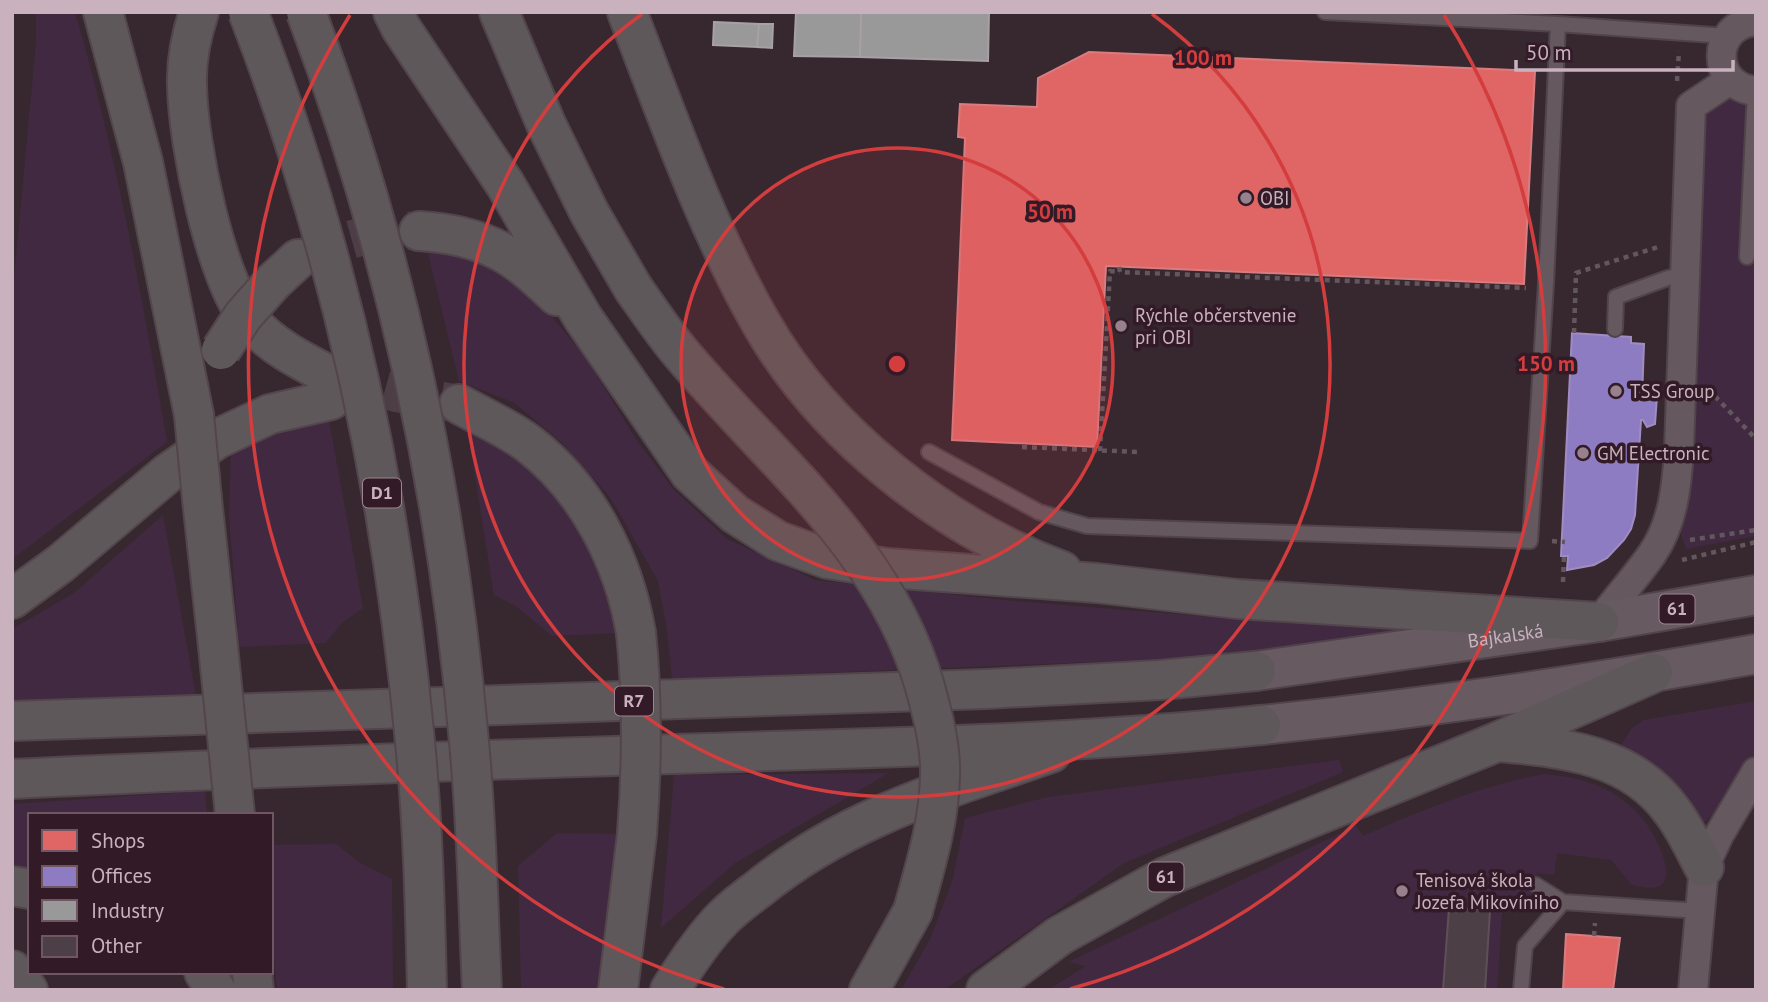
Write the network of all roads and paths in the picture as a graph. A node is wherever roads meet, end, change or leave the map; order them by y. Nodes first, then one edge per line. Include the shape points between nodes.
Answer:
1 (103, 12) edge
2 (198, 12) edge
3 (248, 12) edge
4 (306, 12) edge
5 (393, 12) edge
6 (499, 12) edge
7 (627, 12) edge
8 (1325, 12) edge
9 (1536, 18) edge
10 (1753, 18) edge
11 (1558, 24) junction
12 (1727, 36) junction
13 (1747, 87) edge
14 (419, 230) tunnel mouth
15 (1669, 247) dead end
16 (1746, 257) dead end
17 (285, 270) tunnel mouth
18 (1685, 274) junction
19 (1528, 288) dead end
20 (583, 318) junction
21 (1615, 329) dead end
22 (1574, 333) dead end
23 (1682, 370) junction
24 (459, 404) tunnel mouth
25 (194, 415) junction
26 (1756, 439) edge
27 (1022, 447) dead end
28 (1100, 451) junction
29 (929, 452) dead end
30 (1138, 452) dead end
31 (1756, 530) edge
32 (1756, 542) edge
33 (1663, 553) junction
34 (1564, 556) dead end
35 (1563, 582) dead end
36 (1097, 583) junction
37 (1756, 595) edge
38 (12, 599) edge
39 (1599, 622) junction
40 (1756, 654) edge
41 (1256, 671) joint
42 (1653, 673) junction
43 (12, 721) edge
44 (1261, 725) joint
45 (1095, 738) junction
46 (1497, 742) junction
47 (1756, 772) edge
48 (12, 779) edge
49 (235, 813) edge
50 (1704, 867) junction
51 (1536, 886) dead end
52 (1563, 902) junction
53 (1700, 911) junction
54 (12, 970) edge
55 (205, 974) edge
56 (28, 990) edge
57 (216, 990) edge
58 (427, 990) edge
59 (482, 990) edge
60 (618, 990) edge
61 (670, 990) edge
62 (869, 990) edge
63 (986, 990) edge
64 (1521, 990) edge
65 (1693, 990) edge

1 - 25 highway via 143,162
2 - 38 highway via 186,84 201,183 225,276 251,322 328,386 217,439
3 - 58 highway, D1, bridge via 313,197 377,463 415,743
4 - 59 highway, bridge via 364,178 401,319 429,456 470,742
5 - 20 highway via 505,184
6 - 62 highway, bridge via 545,124 632,288 679,351 851,543 895,609 916,657 934,719 940,775 935,829 913,911
7 - 36 highway via 725,256 794,372 837,423 934,505 1031,559
8 - 9 lane
9 - 11 lane
10 - 12 street
11 - 12 lane
11 - 29 lane via 1530,541 1087,526 1039,512
12 - 13 street via 1721,55 1723,68
13 - 16 lane
13 - 18 street via 1691,106
14 - 20 highway via 488,245 519,263
15 - 22 path via 1577,273
17 - 25 highway, bridge via 243,316 221,350
18 - 21 lane via 1616,297
18 - 23 street
19 - 28 path via 1110,271
20 - 36 highway via 690,473 736,514 778,541 828,559 887,568
23 - 26 path via 1714,393
23 - 33 street via 1677,482
24 - 60 highway, bridge via 529,444 562,474 586,504 624,581 636,633 642,762
25 - 49 highway, bridge
27 - 28 path
28 - 30 path
31 - 33 path
32 - 33 path
33 - 39 street
34 - 35 path
36 - 39 highway via 1238,599
37 - 39 main road, Bajkalská / 61
39 - 41 main road, Bajkalská
40 - 42 main road, 61
41 - 43 highway, R7 via 986,689
42 - 44 main road
42 - 46 highway, 61
44 - 45 highway
45 - 48 highway
45 - 61 highway via 920,798 819,844 725,916
46 - 50 highway via 1572,750 1632,773 1672,810
46 - 63 highway, 61 via 1165,877 1059,936
47 - 50 street
50 - 53 street
51 - 52 lane
52 - 53 lane
52 - 64 lane via 1525,946
53 - 65 street
54 - 56 highway
55 - 57 highway

